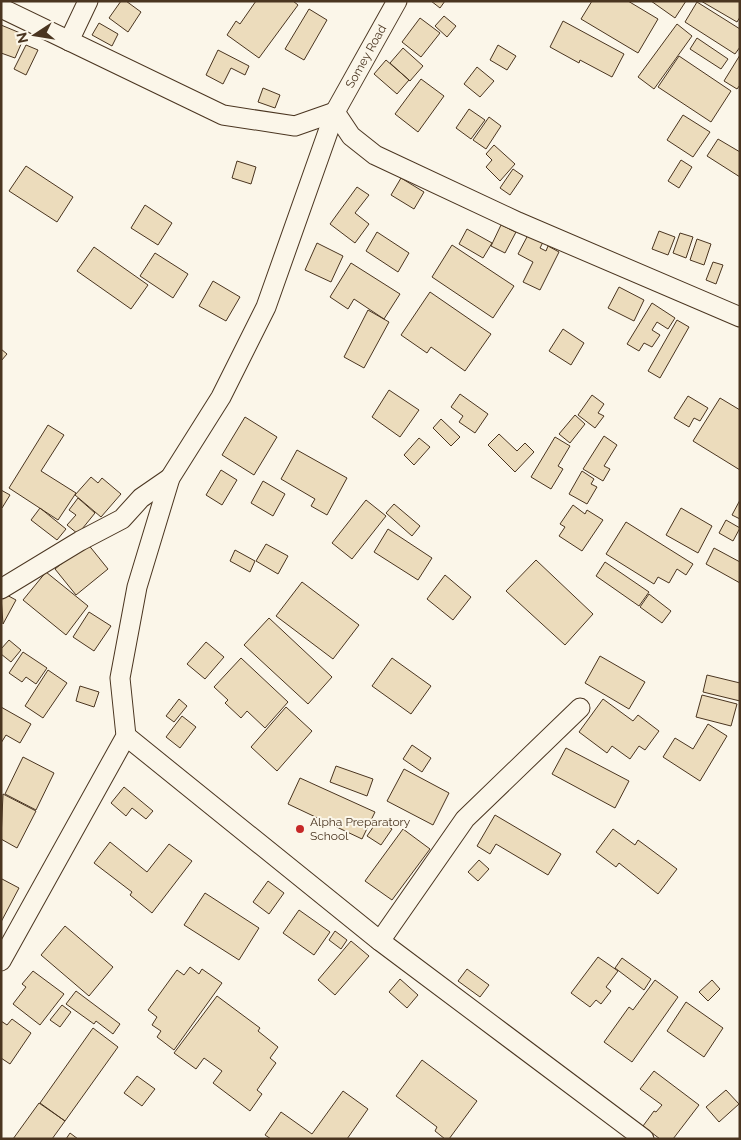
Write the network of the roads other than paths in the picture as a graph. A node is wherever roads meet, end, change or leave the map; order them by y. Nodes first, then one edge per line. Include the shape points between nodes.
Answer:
1 (88, 1) edge
2 (397, 1) edge
3 (1, 8) edge
4 (69, 41) junction
5 (335, 112) junction
6 (740, 317) edge
7 (170, 478) junction
8 (1, 588) edge
9 (580, 708) dead end
10 (126, 736) junction
11 (380, 941) junction
12 (1, 961) edge
13 (644, 1139) edge

1 - 4 street
2 - 5 street, Somey Road
3 - 4 street
4 - 5 street via 223,115 295,126
5 - 6 street via 351,136 375,155 518,222
5 - 7 street, Somey Road via 266,307 221,398
7 - 8 street via 141,498 122,519
7 - 10 street via 136,587 120,678
9 - 11 street via 465,819
10 - 11 street
10 - 12 street
11 - 13 street

